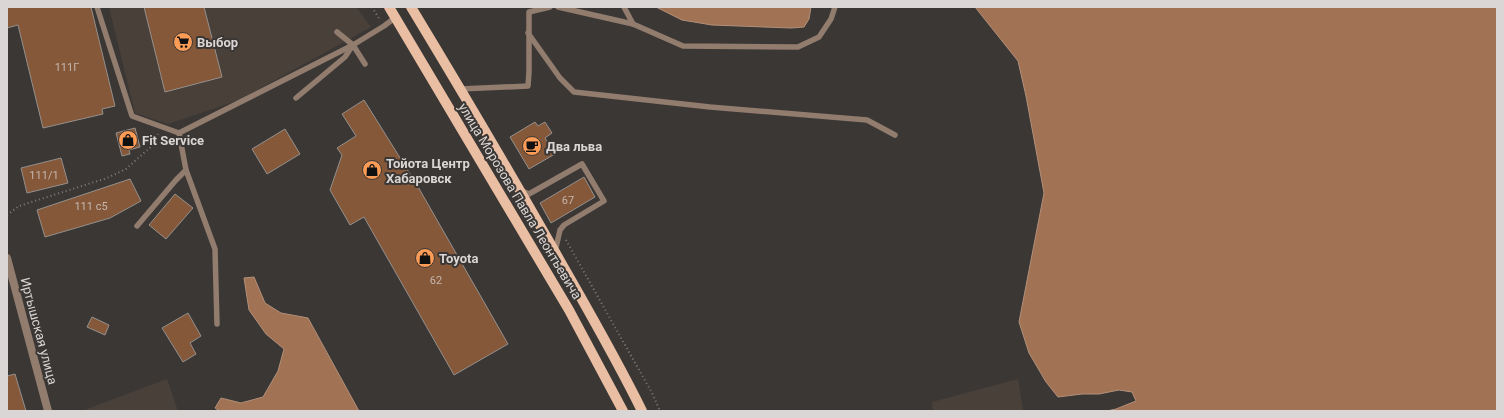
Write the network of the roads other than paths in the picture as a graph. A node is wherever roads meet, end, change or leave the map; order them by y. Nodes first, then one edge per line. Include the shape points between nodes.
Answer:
1 (97, 7) edge
2 (389, 7) edge
3 (411, 7) edge
4 (550, 7) edge
5 (558, 7) edge
6 (624, 7) edge
7 (835, 7) edge
8 (396, 17) junction
9 (634, 24) junction
10 (337, 32) dead end
11 (528, 33) junction
12 (353, 45) junction
13 (364, 64) dead end
14 (460, 88) junction
15 (296, 98) dead end
16 (179, 133) junction
17 (895, 135) dead end
18 (186, 170) junction
19 (519, 190) junction
20 (138, 226) dead end
21 (555, 252) junction
22 (7, 258) edge
23 (217, 324) dead end
24 (48, 411) edge
25 (623, 411) edge
26 (642, 411) edge

1 - 16 lane via 132,116
2 - 8 main road, улица Морозова Павла Леонтьевича
3 - 14 main road, улица Морозова Павла Леонтьевича
4 - 11 lane via 529,12
5 - 9 lane
6 - 9 lane
7 - 9 lane via 831,19 819,37 798,47 683,46
8 - 12 lane
8 - 25 main road, улица Морозова Павла Леонтьевича via 569,310
10 - 12 lane
11 - 14 lane via 528,86
11 - 17 lane via 560,78 574,92 867,120
12 - 13 lane
12 - 15 lane via 345,57
12 - 16 lane
14 - 19 main road, улица Морозова Павла Леонтьевича
16 - 18 lane
18 - 20 lane
18 - 23 lane via 215,249
19 - 21 main road, улица Морозова Павла Леонтьевича
19 - 21 lane via 529,194 582,164 604,201 564,225 560,230
21 - 26 main road, улица Морозова Павла Леонтьевича via 613,353
22 - 24 street, Иртышская улица

